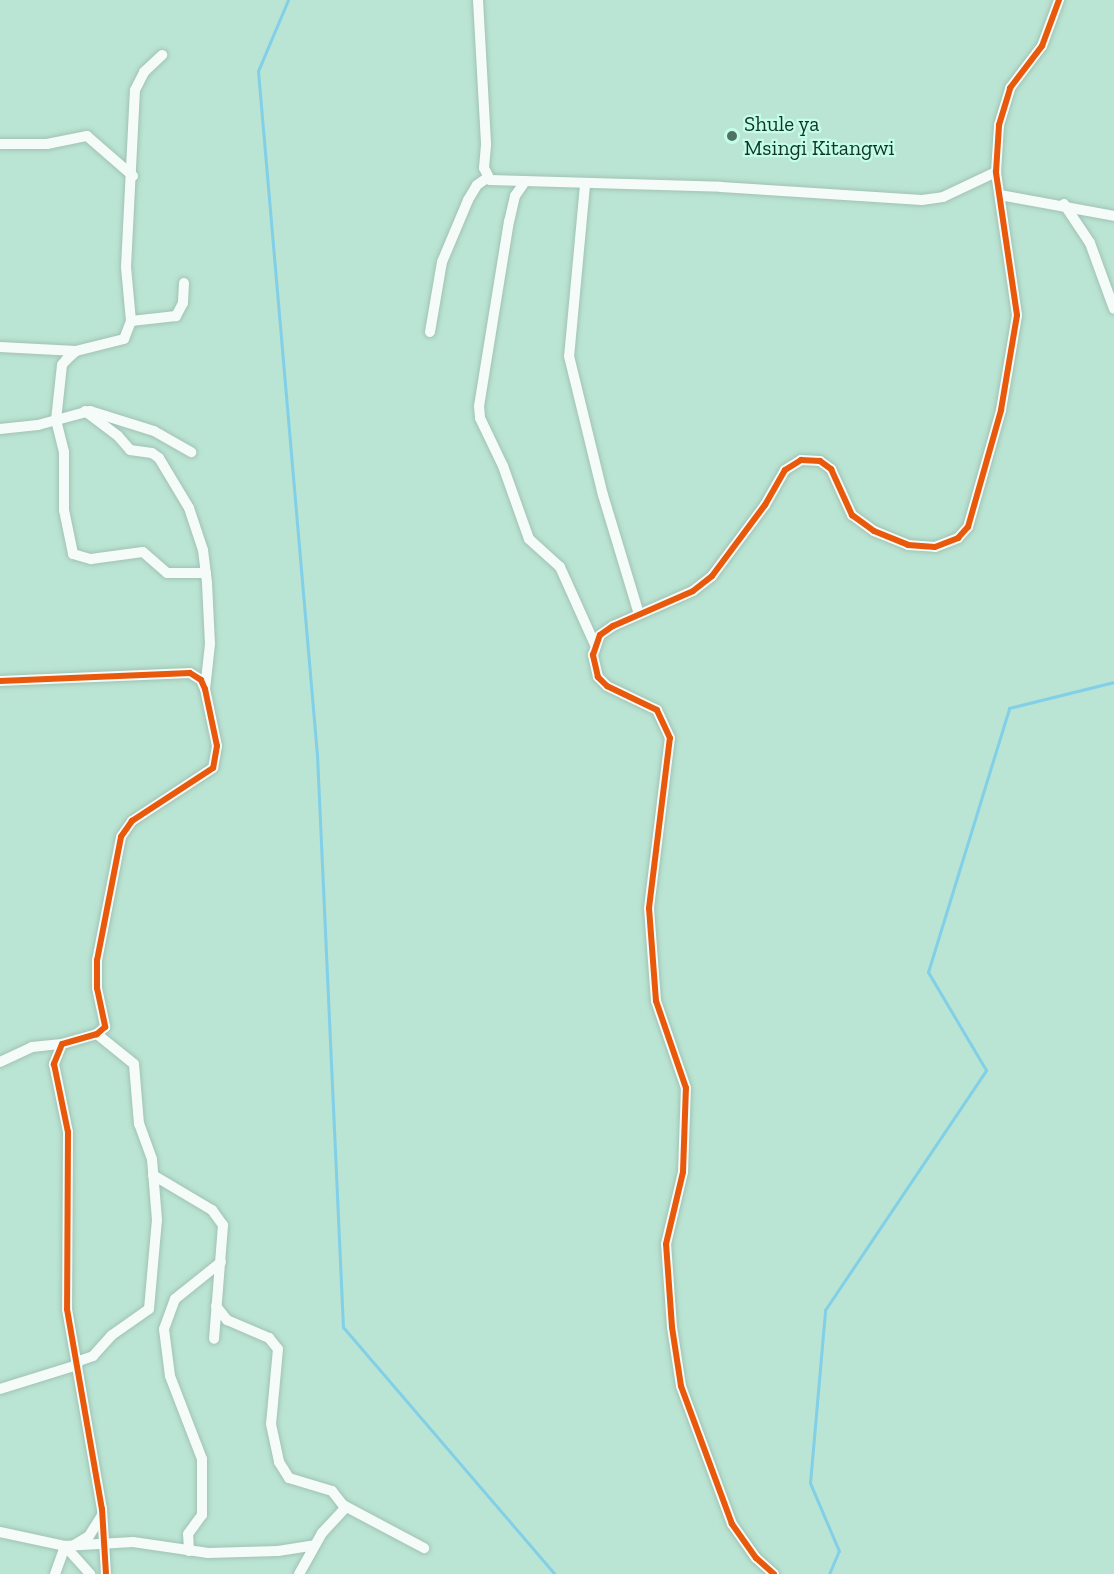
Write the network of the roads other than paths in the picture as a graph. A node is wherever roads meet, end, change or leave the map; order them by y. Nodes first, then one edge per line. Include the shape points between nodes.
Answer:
1 (478, 0) edge
2 (1059, 0) edge
3 (162, 55) dead end
4 (0, 144) edge
5 (996, 172) junction
6 (133, 176) junction
7 (487, 178) junction
8 (524, 183) junction
9 (585, 185) junction
10 (999, 195) junction
11 (1064, 204) junction
12 (1114, 216) edge
13 (184, 283) dead end
14 (1114, 309) edge
15 (131, 321) junction
16 (430, 332) dead end
17 (0, 347) edge
18 (76, 351) junction
19 (85, 411) junction
20 (56, 420) junction
21 (0, 429) edge
22 (191, 452) dead end
23 (206, 573) junction
24 (639, 614) junction
25 (595, 645) junction
26 (0, 681) edge
27 (205, 689) junction
28 (97, 1034) junction
29 (62, 1044) junction
30 (0, 1062) edge
31 (153, 1175) junction
32 (221, 1262) junction
33 (216, 1306) junction
34 (214, 1339) dead end
35 (76, 1364) junction
36 (0, 1389) edge
37 (346, 1507) junction
38 (102, 1515) junction
39 (0, 1532) edge
40 (315, 1545) junction
41 (69, 1546) junction
42 (103, 1546) junction
43 (424, 1548) dead end
44 (189, 1551) junction
45 (55, 1574) edge
46 (90, 1574) edge
47 (106, 1574) edge
48 (299, 1574) edge
49 (774, 1574) edge

1 - 7 street
2 - 5 street via 1047,37 1006,100 999,125
3 - 6 street via 144,72 135,90
4 - 6 street via 47,144 87,136
5 - 9 street via 943,197 922,200 703,187
5 - 10 street
6 - 15 street via 126,267
7 - 8 street
7 - 16 street via 468,200 442,262
8 - 9 street
8 - 25 street via 515,196 509,221 480,394 480,418 503,466 528,539 560,567
9 - 24 street via 569,356 603,495
10 - 11 street
10 - 24 street via 1017,315 1001,410 968,527 958,538 935,547 908,545 874,531 852,515 831,469 820,461 801,460 785,471 748,530 712,576 693,591
11 - 12 street
11 - 14 street via 1090,243
13 - 15 street via 183,303 176,316
15 - 18 street via 124,339
17 - 18 street
18 - 20 street via 62,365
19 - 20 street
19 - 22 street via 154,431
19 - 23 street via 130,450 159,458 189,508
20 - 21 street
20 - 23 street via 64,452 64,510 73,554 91,559 143,552 167,573
23 - 27 street via 210,644
24 - 25 street via 613,626
25 - 49 street via 598,677 607,686 657,710 670,738 649,908 656,1001 686,1088 683,1172 666,1244 676,1361 732,1524 756,1558
26 - 27 street via 180,672 197,675
27 - 28 street via 213,719 217,763 132,821 117,848 96,975 106,1023
28 - 29 street
28 - 31 street via 134,1064 139,1124 149,1146
29 - 30 street via 32,1047
29 - 35 street via 54,1064 68,1132 66,1282
31 - 32 street via 220,1218 224,1238
31 - 35 street via 157,1220 149,1309 112,1335 93,1356
32 - 33 street
32 - 44 street via 175,1299 164,1329 170,1376 202,1459 202,1515 188,1534
33 - 34 street
33 - 37 street via 226,1320 269,1338 278,1349 279,1371 271,1424 283,1470 289,1478 332,1491
35 - 36 street
35 - 38 street
37 - 40 street
37 - 43 street
38 - 41 street via 89,1536
38 - 42 street
39 - 41 street
40 - 44 street via 270,1552
40 - 48 street
41 - 42 street
41 - 45 street
41 - 46 street
42 - 44 street via 133,1542
42 - 47 street

